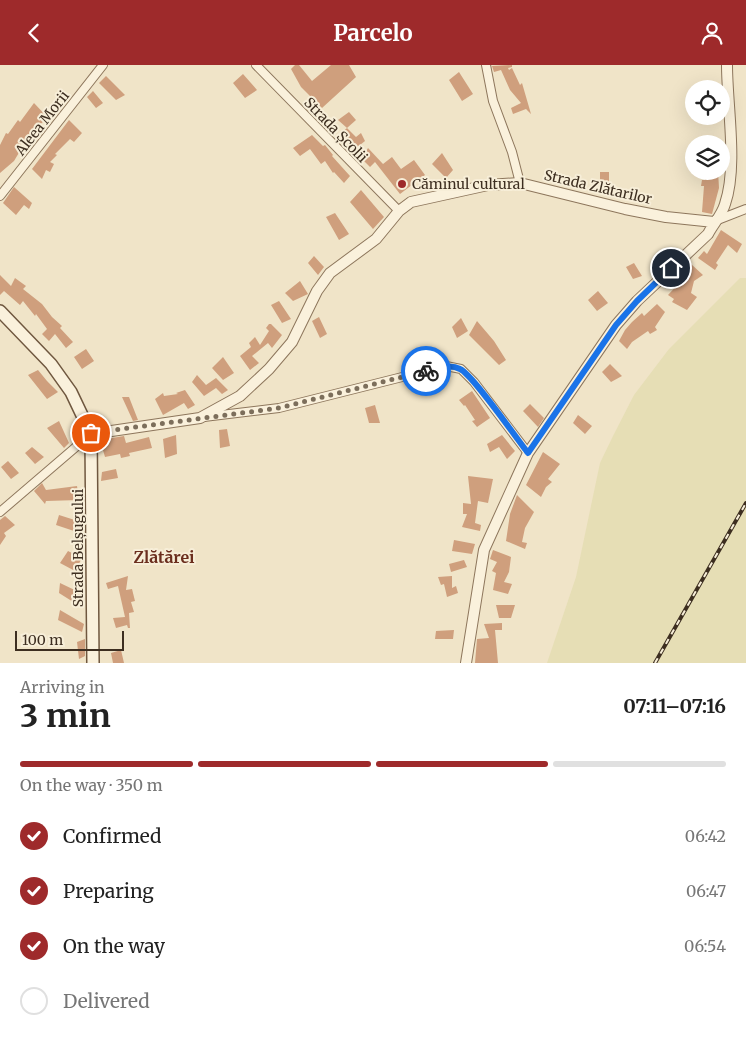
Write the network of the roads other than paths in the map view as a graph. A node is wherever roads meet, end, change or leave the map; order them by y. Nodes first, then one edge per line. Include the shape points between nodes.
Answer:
1 (103, 65) edge
2 (256, 65) edge
3 (486, 65) edge
4 (727, 65) edge
5 (520, 183) junction
6 (0, 196) edge
7 (746, 209) edge
8 (399, 211) junction
9 (714, 222) junction
10 (0, 311) edge
11 (200, 418) junction
12 (91, 433) junction
13 (528, 453) junction
14 (0, 512) edge
15 (93, 663) edge
16 (466, 663) edge

1 - 6 street, Aleea Morii
2 - 8 street, Strada Școlii
3 - 5 street via 493,101
4 - 9 street via 730,177 726,203
5 - 8 street, Strada Zlătarilor via 488,185 428,197 411,202
5 - 9 street, Strada Zlătarilor via 625,209
7 - 9 street, Strada Zlătarilor
8 - 11 street, Strada Zlătarilor via 376,239 330,273 317,291 292,342 269,369 240,396
9 - 13 street via 708,234 616,325
10 - 12 main road via 51,364 71,392
11 - 12 street, Strada Zlătarilor
11 - 13 street via 279,408 446,366 460,369 474,382
12 - 14 street
12 - 15 main road, Strada Belșugului
13 - 16 street via 484,550

